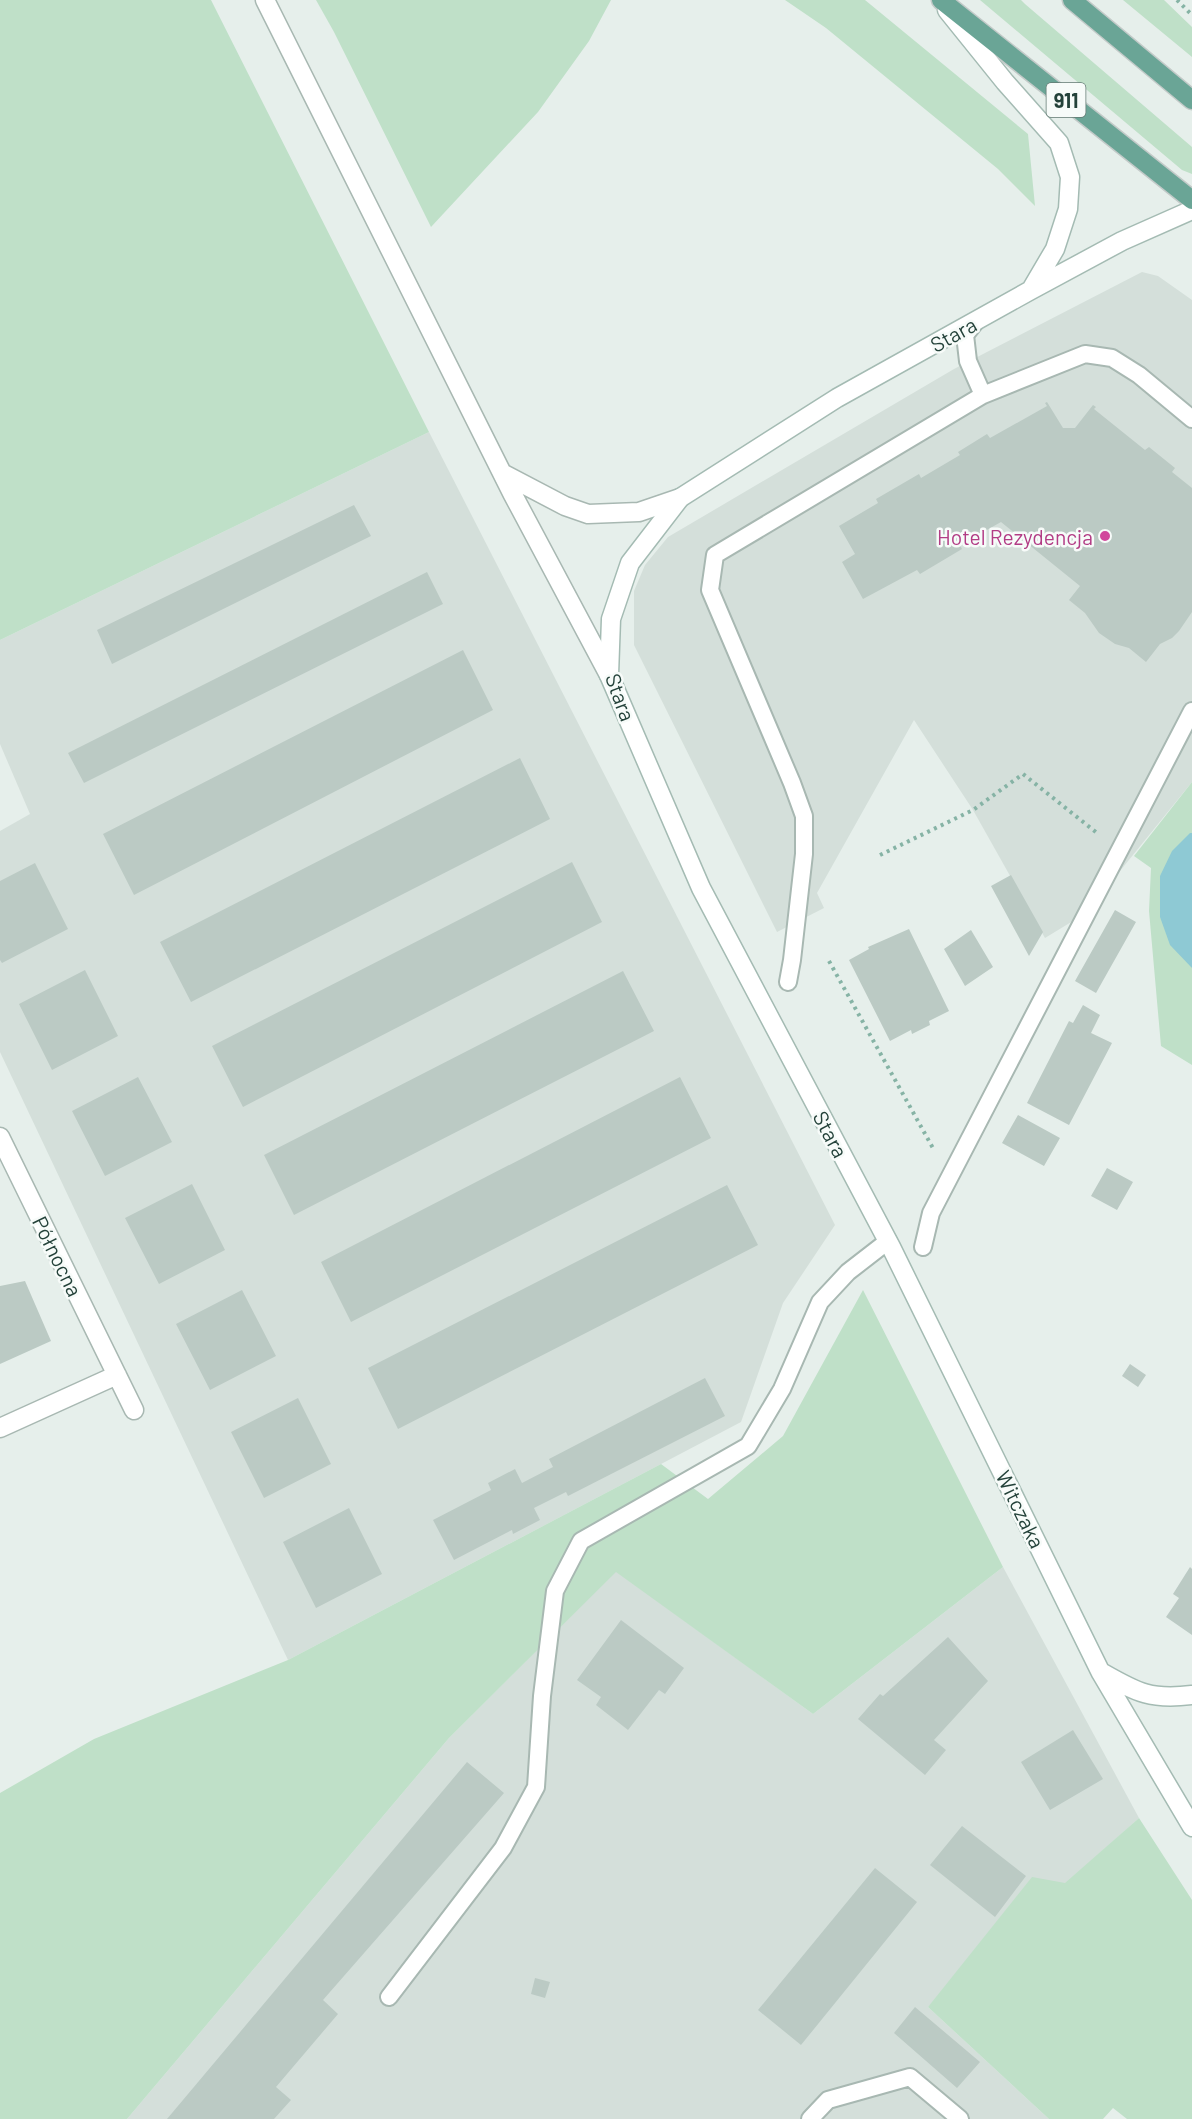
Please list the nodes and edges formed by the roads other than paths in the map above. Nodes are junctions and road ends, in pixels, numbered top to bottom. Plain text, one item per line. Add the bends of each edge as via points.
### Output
1 (265, 0) edge
2 (940, 0) edge
3 (1072, 0) edge
4 (1192, 100) edge
5 (1192, 200) edge
6 (1192, 210) edge
7 (1031, 290) junction
8 (976, 321) junction
9 (983, 395) junction
10 (1192, 419) edge
11 (502, 473) junction
12 (680, 498) junction
13 (609, 675) junction
14 (1192, 711) edge
15 (788, 982) dead end
16 (0, 1137) edge
17 (888, 1241) junction
18 (924, 1246) dead end
19 (898, 1261) joint
20 (117, 1375) junction
21 (134, 1410) dead end
22 (0, 1428) edge
23 (1101, 1672) junction
24 (1192, 1695) edge
25 (1192, 1827) edge
26 (389, 1997) dead end
27 (810, 2119) edge
28 (960, 2119) edge

1 - 11 street
2 - 5 main road, 911
2 - 7 street via 1059,143 1070,177 1068,209 1055,249
3 - 4 main road
6 - 7 street, Stara via 1122,241
7 - 8 street, Stara
8 - 9 lane via 965,335 968,361
8 - 12 street, Stara via 837,398
9 - 10 lane via 1084,354 1112,358
9 - 15 lane via 715,555 710,591 804,816 804,854
11 - 12 street via 588,514 639,512
11 - 13 street
12 - 13 street, Stara via 630,563 611,619
13 - 17 street, Stara via 701,888
14 - 18 lane via 949,1177 931,1213
16 - 20 street, Północna
17 - 19 street, Stara
17 - 26 lane via 848,1272 820,1302 782,1389 748,1446 581,1541 555,1591 536,1787 503,1848
19 - 23 street, Witczaka
20 - 21 street, Północna
20 - 22 street
23 - 24 street via 1139,1693 1166,1698
23 - 25 street, Witczaka
27 - 28 lane via 828,2100 910,2077

